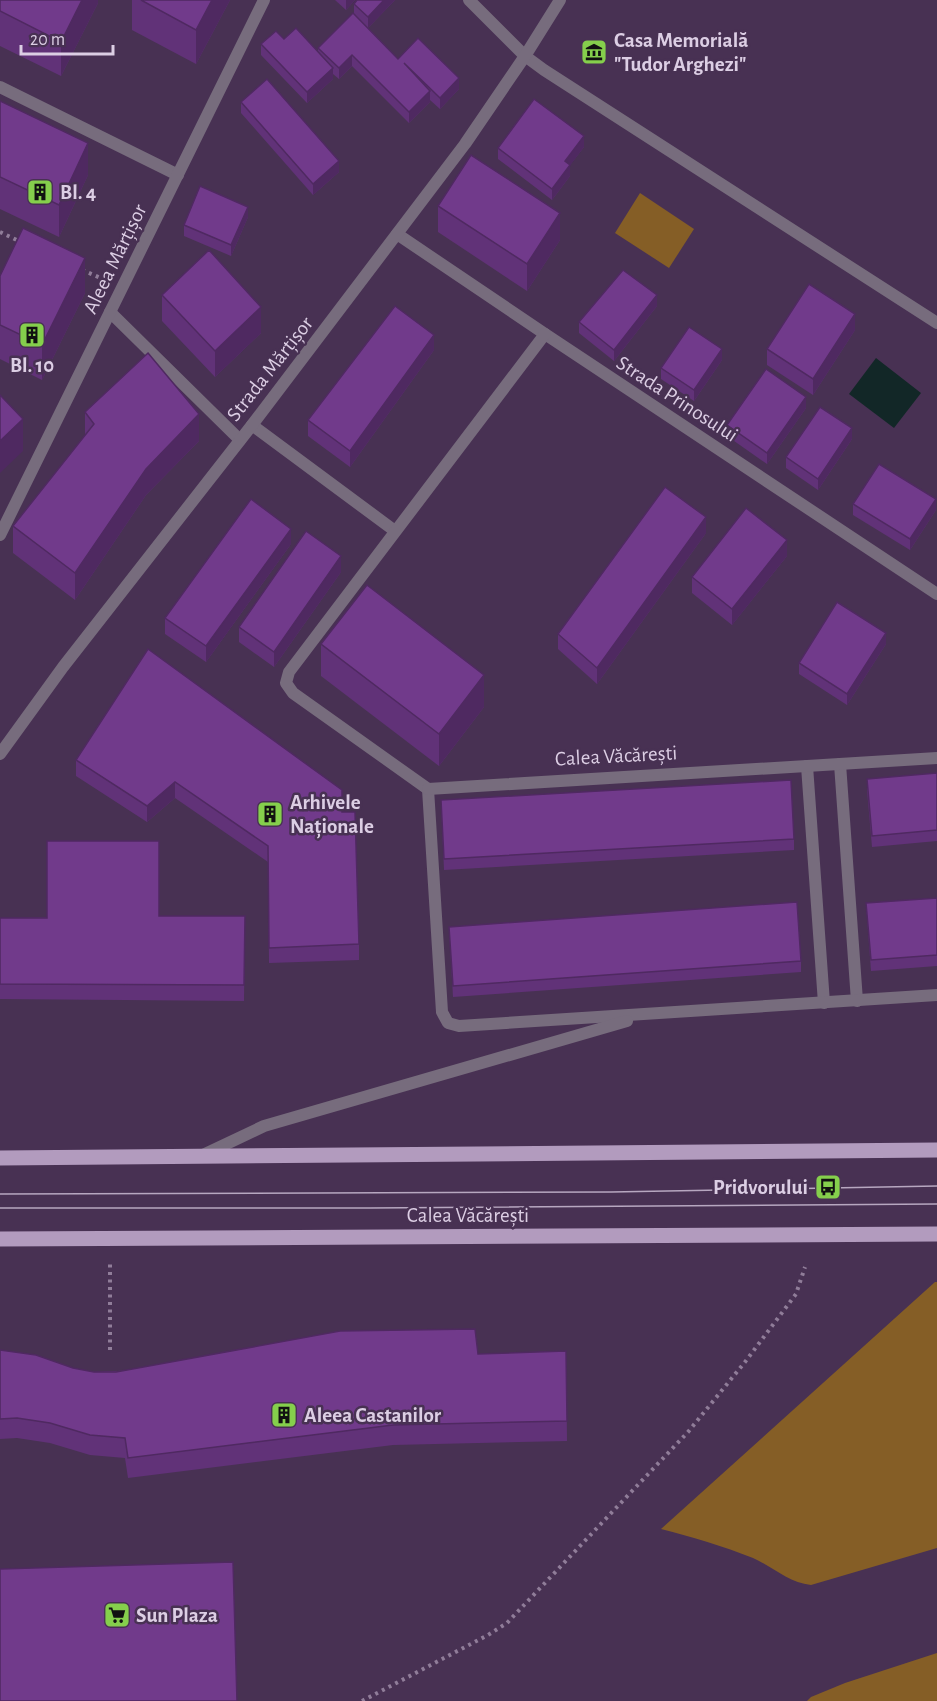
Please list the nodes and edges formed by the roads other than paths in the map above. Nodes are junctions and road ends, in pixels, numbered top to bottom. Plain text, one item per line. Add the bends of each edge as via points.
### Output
1 (264, 0) edge
2 (469, 0) edge
3 (560, 0) edge
4 (525, 56) junction
5 (0, 87) edge
6 (178, 175) junction
7 (397, 234) junction
8 (110, 312) junction
9 (937, 323) edge
10 (545, 334) junction
11 (252, 425) junction
12 (240, 440) junction
13 (395, 531) junction
14 (0, 535) edge
15 (937, 594) edge
16 (0, 754) edge
17 (937, 758) edge
18 (840, 764) junction
19 (807, 766) junction
20 (428, 789) junction
21 (937, 996) edge
22 (857, 1001) junction
23 (824, 1003) junction
24 (651, 1014) junction
25 (937, 1150) edge
26 (202, 1156) junction
27 (0, 1158) edge
28 (937, 1234) edge
29 (0, 1239) edge

1 - 6 street, Aleea Mărțișor
2 - 4 street
3 - 4 street, Strada Mărțișor
4 - 7 street, Strada Mărțișor
4 - 9 street
5 - 6 street
6 - 8 street, Aleea Mărțișor
7 - 10 street, Strada Prinosului
7 - 11 street, Strada Mărțișor
8 - 12 street
8 - 14 street, Aleea Mărțișor
10 - 13 street
10 - 15 street, Strada Prinosului
11 - 12 street, Strada Mărțișor
11 - 13 street
12 - 16 street, Strada Mărțișor
13 - 20 street via 289,672 286,683 293,693
17 - 18 street, Calea Văcărești
18 - 19 street, Calea Văcărești
18 - 22 street
19 - 20 street, Calea Văcărești
19 - 23 street
20 - 24 street via 442,1012 448,1023 459,1026
21 - 22 street
22 - 23 street
23 - 24 street
24 - 26 street via 264,1126
25 - 26 main road
26 - 27 main road
28 - 29 main road, Calea Văcărești

